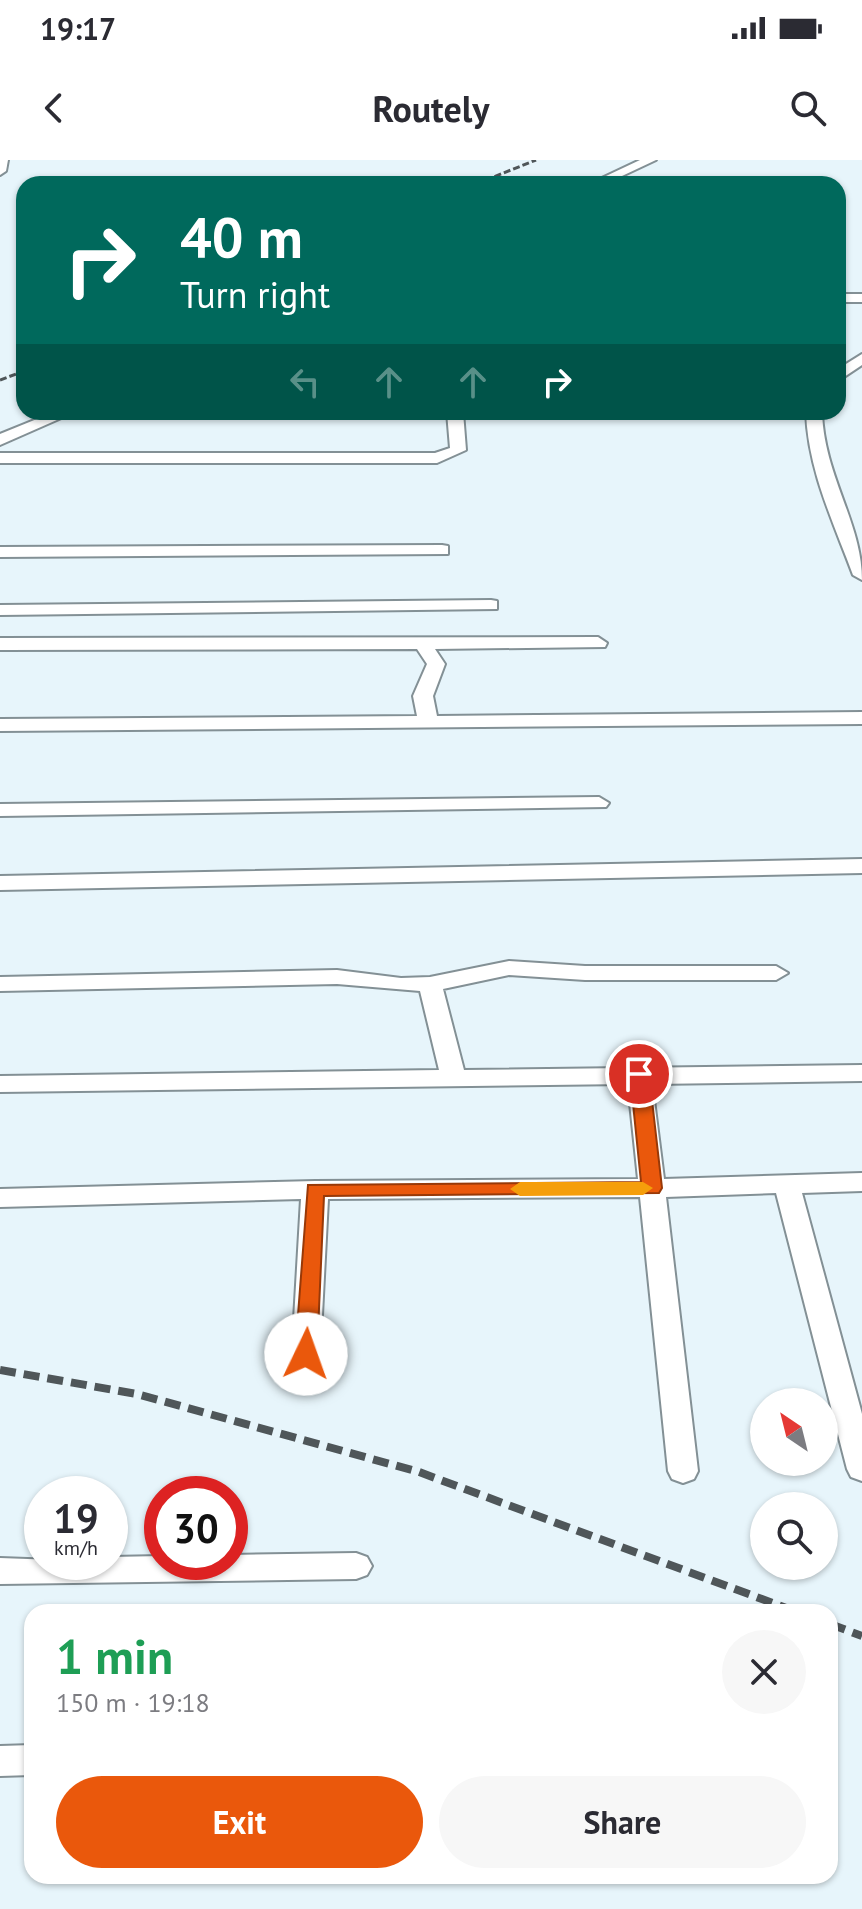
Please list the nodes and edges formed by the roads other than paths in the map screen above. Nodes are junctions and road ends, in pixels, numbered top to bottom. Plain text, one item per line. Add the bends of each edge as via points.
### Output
1 (2, 160) edge
2 (650, 160) edge
3 (0, 171) edge
4 (613, 176) edge
5 (48, 420) edge
6 (456, 420) edge
7 (815, 420) edge
8 (0, 440) edge
9 (0, 458) edge
10 (442, 550) dead end
11 (0, 552) edge
12 (862, 575) edge
13 (491, 605) dead end
14 (0, 610) edge
15 (422, 643) junction
16 (598, 643) dead end
17 (0, 644) edge
18 (862, 718) edge
19 (428, 722) junction
20 (0, 725) edge
21 (599, 803) dead end
22 (0, 810) edge
23 (862, 866) edge
24 (0, 883) edge
25 (776, 973) dead end
26 (0, 984) edge
27 (430, 984) junction
28 (862, 1073) edge
29 (639, 1074) junction
30 (453, 1077) junction
31 (0, 1084) edge
32 (862, 1182) edge
33 (787, 1185) junction
34 (652, 1188) junction
35 (315, 1190) junction
36 (0, 1198) edge
37 (306, 1354) dead end
38 (862, 1469) edge
39 (683, 1471) dead end
40 (356, 1566) dead end
41 (0, 1571) edge
42 (24, 1760) edge
43 (0, 1761) edge

1 - 3 street
2 - 4 street
5 - 8 street
6 - 9 street via 458,450 437,458
7 - 12 street via 825,478
10 - 11 street
13 - 14 street
15 - 16 street
15 - 17 street
15 - 19 street via 436,664 423,696
18 - 19 street
19 - 20 street
21 - 22 street
23 - 24 street
25 - 27 street via 509,968
26 - 27 street via 337,977
27 - 30 street
28 - 29 street
29 - 30 street
29 - 34 street
30 - 31 street
32 - 33 street
33 - 34 street
33 - 38 street
34 - 35 street
34 - 39 street
35 - 36 street
35 - 37 street
40 - 41 street
42 - 43 street

